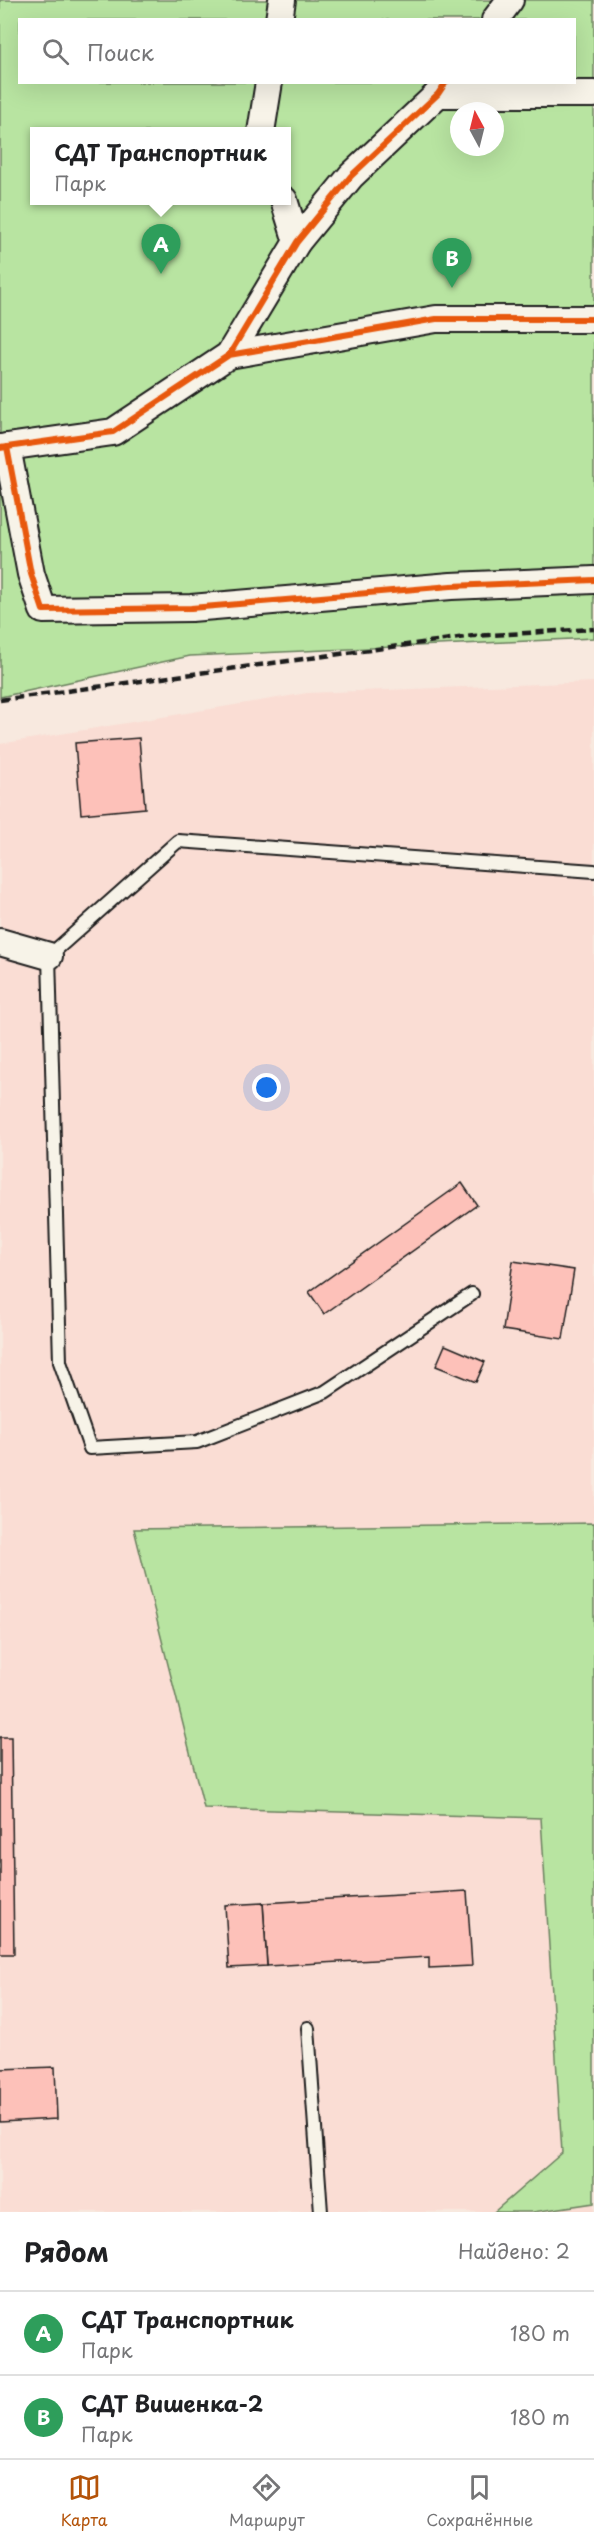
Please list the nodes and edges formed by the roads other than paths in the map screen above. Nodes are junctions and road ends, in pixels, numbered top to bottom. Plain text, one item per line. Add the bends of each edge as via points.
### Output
1 (282, 0) edge
2 (510, 0) edge
3 (279, 18) edge
4 (496, 18) edge
5 (269, 84) edge
6 (442, 88) edge
7 (594, 94) edge
8 (262, 127) edge
9 (285, 205) edge
10 (297, 242) junction
11 (594, 319) edge
12 (230, 355) junction
13 (4, 447) edge
14 (594, 580) edge
15 (594, 871) edge
16 (0, 942) edge
17 (49, 956) junction
18 (472, 1294) dead end
19 (308, 2028) dead end
20 (321, 2212) edge

1 - 3 street
2 - 4 street
5 - 8 street
6 - 7 street
6 - 10 street via 351,176
9 - 10 street
10 - 12 street
11 - 12 street via 436,319
12 - 13 street via 112,432
13 - 14 street via 31,574 43,610 191,608 451,586
15 - 17 lane via 178,841
16 - 17 street
17 - 18 lane via 60,1362 90,1448 197,1442 325,1392
19 - 20 lane

